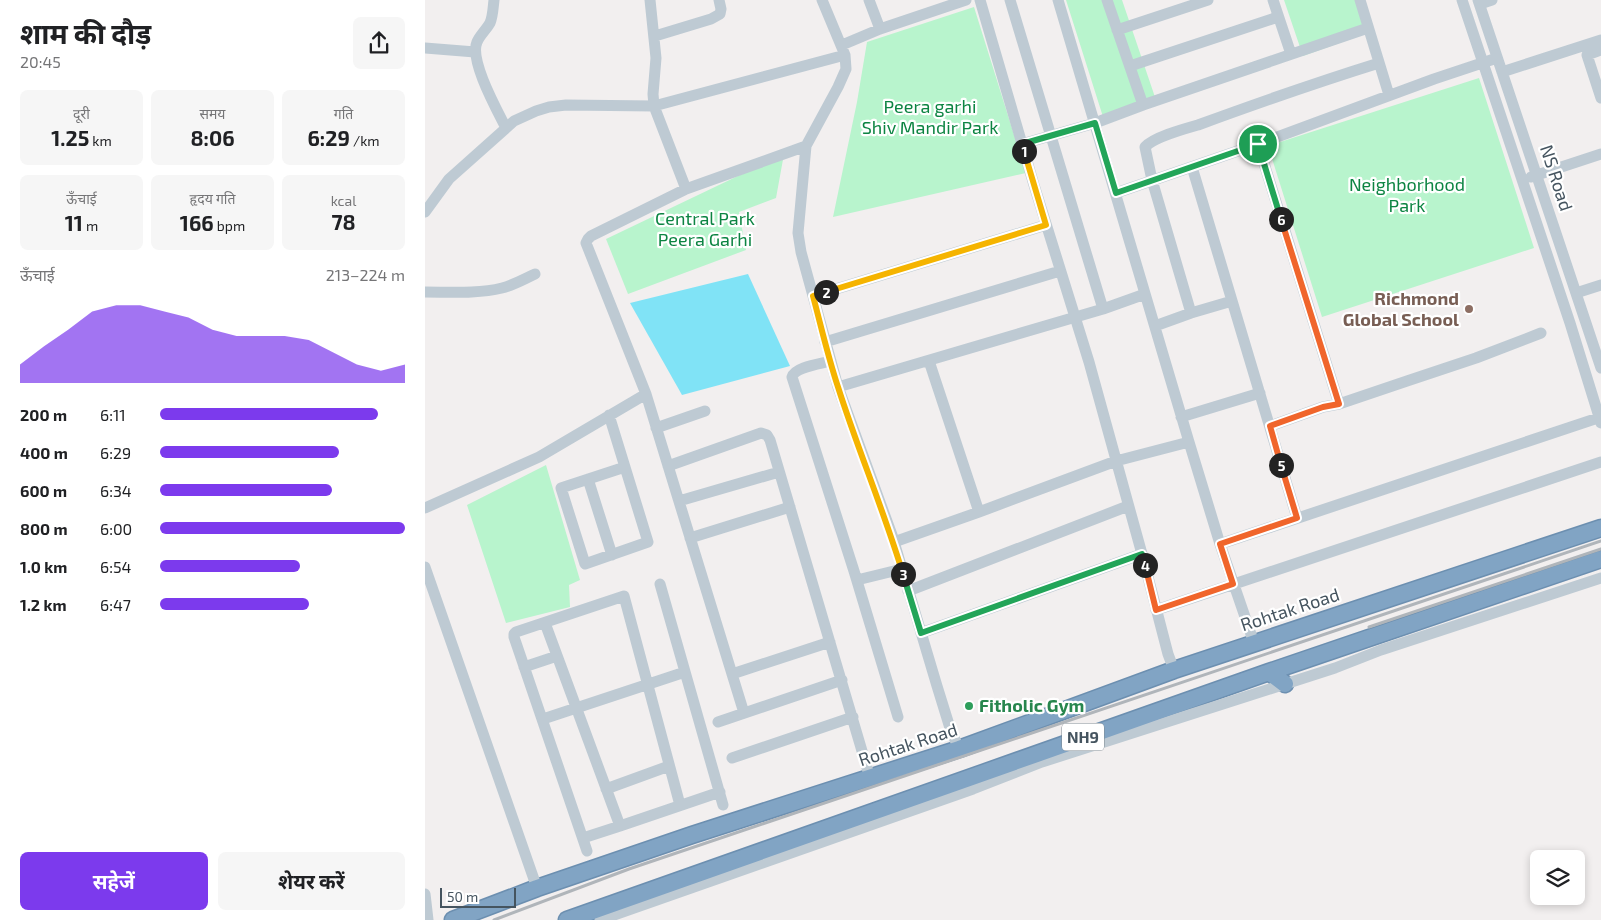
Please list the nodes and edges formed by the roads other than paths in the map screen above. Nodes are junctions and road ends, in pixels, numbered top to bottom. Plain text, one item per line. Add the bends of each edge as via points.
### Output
1 (494, 0) edge
2 (650, 0) edge
3 (719, 0) edge
4 (822, 0) edge
5 (869, 0) edge
6 (966, 0) edge
7 (980, 0) edge
8 (1010, 0) edge
9 (1058, 0) edge
10 (1107, 0) edge
11 (1208, 0) edge
12 (1273, 0) edge
13 (1359, 0) edge
14 (1462, 0) edge
15 (1492, 0) edge
16 (1479, 2) edge
17 (1278, 17) junction
18 (1368, 28) junction
19 (880, 29) junction
20 (1117, 30) junction
21 (655, 36) junction
22 (1601, 40) edge
23 (425, 48) edge
24 (843, 50) junction
25 (1601, 50) edge
26 (475, 52) junction
27 (1291, 54) junction
28 (1497, 58) junction
29 (1482, 62) junction
30 (1379, 63) junction
31 (1130, 66) junction
32 (1502, 72) junction
33 (1389, 95) junction
34 (1601, 98) edge
35 (1143, 105) junction
36 (654, 106) junction
37 (1095, 123) junction
38 (507, 128) junction
39 (1051, 136) junction
40 (1022, 144) junction
41 (1258, 144) junction
42 (807, 146) junction
43 (1601, 154) edge
44 (1192, 167) junction
45 (1537, 176) junction
46 (1152, 180) junction
47 (1522, 180) junction
48 (686, 189) junction
49 (1116, 193) junction
50 (425, 212) edge
51 (1046, 225) junction
52 (1060, 271) junction
53 (535, 274) dead end
54 (1601, 285) edge
55 (425, 292) edge
56 (1576, 293) junction
57 (1145, 294) junction
58 (813, 296) junction
59 (1232, 301) junction
60 (1103, 309) junction
61 (1191, 313) junction
62 (1075, 318) junction
63 (1585, 318) junction
64 (1570, 323) junction
65 (1155, 326) junction
66 (1541, 333) dead end
67 (825, 342) junction
68 (831, 361) junction
69 (929, 361) junction
70 (1601, 368) edge
71 (838, 388) junction
72 (1259, 393) junction
73 (646, 394) junction
74 (1339, 404) junction
75 (705, 411) dead end
76 (609, 414) junction
77 (1181, 417) junction
78 (1600, 419) edge
79 (1270, 426) junction
80 (656, 428) junction
81 (1189, 442) junction
82 (1116, 461) junction
83 (1601, 462) edge
84 (668, 466) junction
85 (625, 467) junction
86 (779, 472) junction
87 (588, 479) junction
88 (679, 501) junction
89 (1128, 506) junction
90 (790, 507) junction
91 (425, 508) edge
92 (979, 512) junction
93 (1297, 518) junction
94 (1601, 528) edge
95 (690, 538) junction
96 (894, 542) junction
97 (1220, 544) junction
98 (1142, 554) junction
99 (612, 555) junction
100 (1601, 558) edge
101 (425, 567) edge
102 (902, 569) junction
103 (1601, 578) edge
104 (857, 580) junction
105 (660, 584) dead end
106 (1233, 584) junction
107 (909, 591) junction
108 (1156, 610) junction
109 (545, 623) junction
110 (921, 633) junction
111 (830, 642) junction
112 (1254, 643) junction
113 (557, 656) junction
114 (524, 666) junction
115 (1174, 670) junction
116 (685, 672) junction
117 (1269, 672) junction
118 (732, 674) junction
119 (842, 680) junction
120 (648, 684) junction
121 (1285, 684) junction
122 (577, 708) junction
123 (744, 713) junction
124 (853, 717) junction
125 (898, 717) dead end
126 (543, 719) junction
127 (718, 722) dead end
128 (959, 749) junction
129 (732, 758) dead end
130 (669, 766) junction
131 (870, 778) junction
132 (607, 789) junction
133 (720, 792) junction
134 (680, 805) junction
135 (723, 805) dead end
136 (620, 826) junction
137 (583, 838) junction
138 (587, 851) dead end
139 (537, 888) junction
140 (425, 894) edge
141 (428, 920) edge
142 (453, 920) edge
143 (567, 920) edge
144 (600, 920) edge

1 - 26 street via 490,23 477,42
2 - 21 street
3 - 21 street via 720,14
4 - 24 street
5 - 19 street
6 - 19 street
7 - 40 street
8 - 39 street
9 - 37 street
10 - 20 street
11 - 20 street
12 - 17 street
13 - 18 street
14 - 29 street
15 - 16 street
16 - 28 street, NS Road
17 - 27 street
17 - 31 street
18 - 27 street
18 - 30 street
19 - 24 street
20 - 31 street
21 - 36 street
22 - 32 street
23 - 26 street
24 - 36 street
24 - 42 street via 846,69
25 - 34 street via 1587,55
26 - 38 street via 489,95
27 - 35 street
28 - 29 street
28 - 32 street, NS Road
29 - 33 street
29 - 47 street
30 - 33 street
30 - 46 street via 1148,143 1145,147
31 - 35 street
32 - 45 street, NS Road
33 - 41 street
35 - 37 street
36 - 38 street via 549,107 525,115
36 - 48 street
37 - 39 street
37 - 49 street
38 - 50 street via 449,179
39 - 40 street
39 - 60 street
40 - 51 street
41 - 44 street
41 - 74 street
42 - 48 street
42 - 58 street via 798,234
43 - 45 street
44 - 46 street
44 - 59 street
45 - 47 street
45 - 56 street, NS Road
46 - 49 street
46 - 61 street
47 - 64 street
48 - 73 street via 591,236 586,243
49 - 57 street
51 - 52 street
51 - 58 street
52 - 62 street
52 - 67 street
53 - 55 street via 493,290
54 - 56 street
56 - 63 street, NS Road
57 - 60 street
57 - 65 street
58 - 67 street
59 - 61 street
59 - 72 street
60 - 62 street
61 - 65 street
62 - 69 street
62 - 82 street
63 - 64 street
63 - 70 street, NS Road
64 - 78 street
65 - 77 street
66 - 74 street
67 - 68 street
68 - 71 street
68 - 104 street via 797,370 791,377
69 - 71 street
69 - 92 street
71 - 96 street
72 - 77 street
72 - 79 street
73 - 76 street
73 - 80 street
74 - 79 street
75 - 80 street
76 - 85 street
76 - 91 street via 539,457
77 - 81 street
78 - 93 street
79 - 93 street
80 - 84 street
81 - 82 street
81 - 97 street
82 - 89 street
82 - 92 street
83 - 106 street
84 - 86 street via 761,433 770,440
84 - 88 street
85 - 87 street
85 - 99 street via 648,542
86 - 88 street
86 - 90 street
87 - 99 street
87 - 99 street via 561,488 585,564
88 - 95 street
89 - 98 street
89 - 107 street
90 - 95 street
90 - 111 street
92 - 96 street
93 - 97 street
94 - 112 highway, Rohtak Road / NH9
95 - 118 street
96 - 102 street
97 - 106 street
98 - 108 street
98 - 110 street
100 - 117 highway, NH9
101 - 139 street
102 - 104 street
102 - 107 street
103 - 121 street
104 - 125 street
105 - 116 street
106 - 108 street
106 - 112 street
107 - 110 street
108 - 115 street
109 - 113 street
109 - 114 street via 514,634
109 - 120 street via 625,596
110 - 128 street
111 - 118 street
111 - 119 street
112 - 115 highway, Rohtak Road / NH9
113 - 114 street
113 - 122 street
114 - 126 street
115 - 128 highway, Rohtak Road / NH9
116 - 120 street
116 - 133 street
117 - 121 highway
117 - 143 highway, NH9
118 - 123 street
119 - 123 street
119 - 124 street
120 - 122 street
120 - 130 street
121 - 144 street via 1043,762
122 - 126 street
122 - 132 street
123 - 127 street
124 - 129 street
124 - 131 street
126 - 137 street
128 - 131 highway, Rohtak Road / NH9
130 - 132 street
130 - 134 street
131 - 139 highway, Rohtak Road / NH9
132 - 136 street
133 - 134 street
133 - 135 street
134 - 136 street
136 - 137 street
137 - 138 street
139 - 142 highway, Rohtak Road / NH9
140 - 141 street

